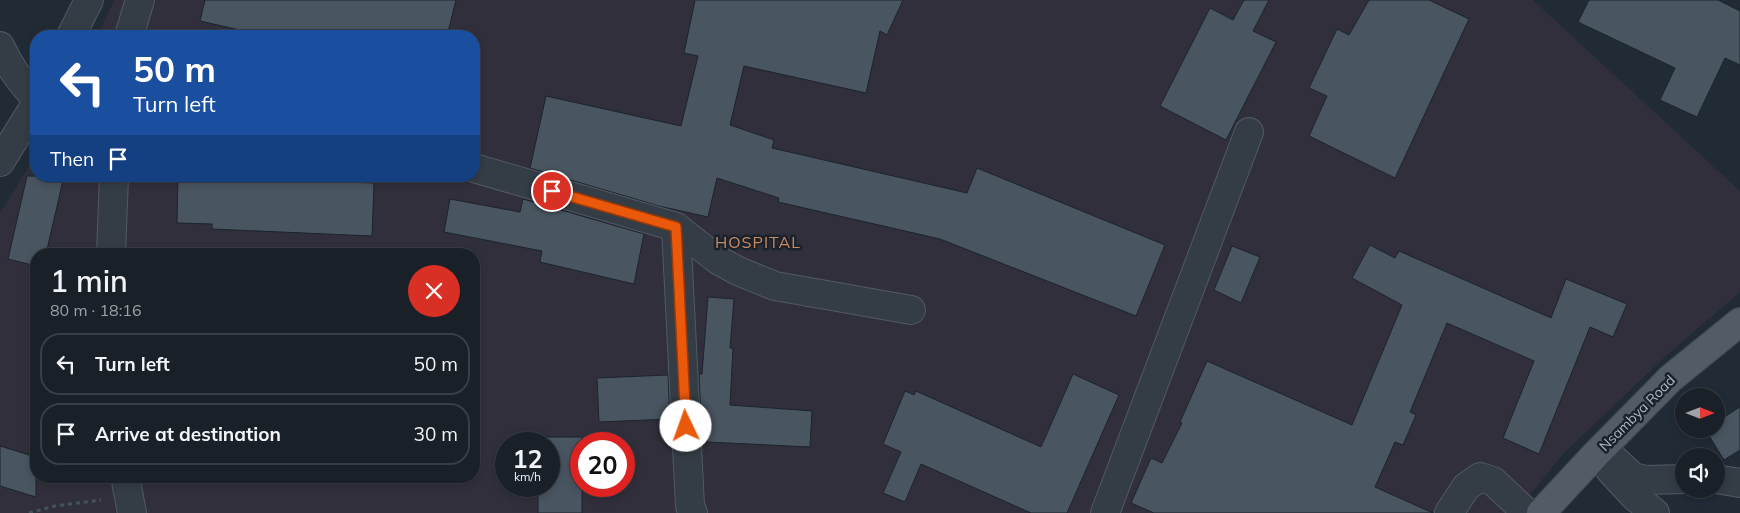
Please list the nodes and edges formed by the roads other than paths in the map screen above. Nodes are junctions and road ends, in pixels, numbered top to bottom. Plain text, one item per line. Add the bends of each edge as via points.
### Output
1 (89, 0) edge
2 (140, 0) edge
3 (74, 30) edge
4 (131, 30) edge
5 (0, 46) edge
6 (30, 91) edge
7 (30, 114) edge
8 (1249, 132) dead end
9 (0, 162) edge
10 (480, 170) edge
11 (114, 182) edge
12 (676, 227) junction
13 (111, 248) edge
14 (911, 310) dead end
15 (1740, 322) edge
16 (1598, 451) junction
17 (1675, 479) edge
18 (1725, 480) edge
19 (1740, 483) edge
20 (693, 513) edge
21 (1105, 513) edge
22 (1449, 513) edge
23 (1527, 513) edge
24 (1541, 513) edge
25 (1655, 513) edge

1 - 3 street
2 - 4 street
5 - 6 street via 6,60
7 - 9 street
8 - 21 street
10 - 12 street
11 - 13 street
12 - 14 street via 718,260 775,286
12 - 20 street via 690,506
15 - 16 main road, Nsambya Road via 1671,378
16 - 17 street via 1633,477
16 - 24 main road, Nsambya Road
16 - 25 street via 1634,496
18 - 19 street
22 - 23 street via 1466,487 1480,477 1492,481

